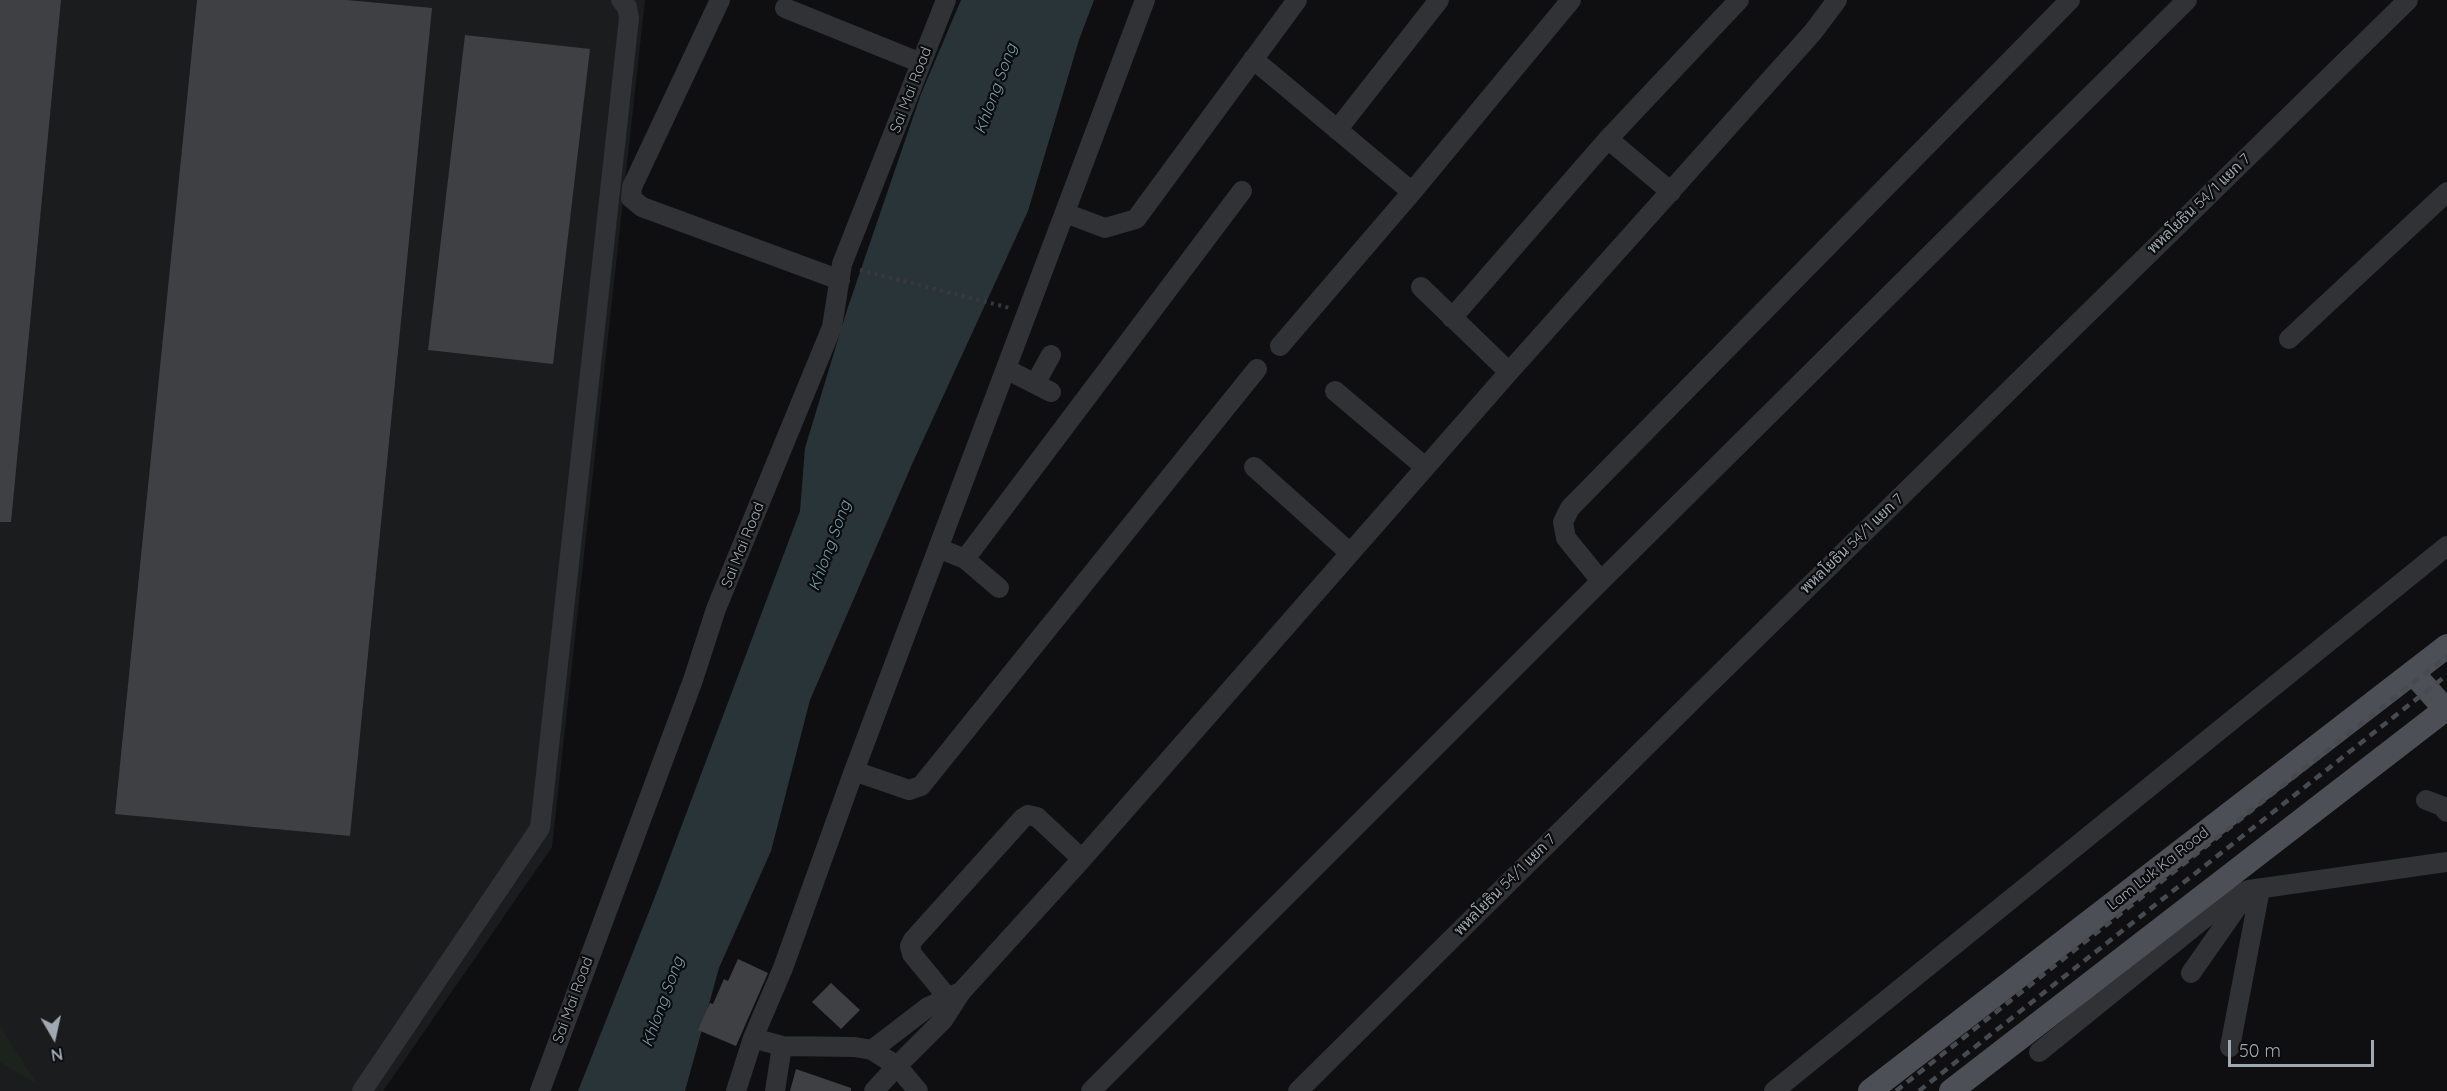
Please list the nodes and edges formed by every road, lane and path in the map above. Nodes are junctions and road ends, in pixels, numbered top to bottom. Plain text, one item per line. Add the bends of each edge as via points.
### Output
1 (621, 0) edge
2 (720, 0) edge
3 (946, 0) edge
4 (1145, 0) edge
5 (1297, 0) edge
6 (1438, 0) edge
7 (1570, 0) edge
8 (1739, 0) edge
9 (1837, 0) edge
10 (2070, 0) edge
11 (2187, 0) edge
12 (2408, 0) edge
13 (785, 8) dead end
14 (1253, 58) junction
15 (921, 63) junction
16 (1337, 130) junction
17 (1608, 139) junction
18 (1242, 191) dead end
19 (1412, 192) junction
20 (1671, 192) junction
21 (2447, 192) edge
22 (1065, 213) junction
23 (848, 274) junction
24 (1421, 287) dead end
25 (1008, 308) dead end
26 (1452, 318) junction
27 (2289, 339) dead end
28 (1280, 346) dead end
29 (1051, 355) dead end
30 (1006, 369) junction
31 (1257, 369) dead end
32 (1509, 372) junction
33 (1335, 391) dead end
34 (1254, 466) dead end
35 (1425, 467) junction
36 (2447, 546) edge
37 (938, 548) junction
38 (1350, 553) junction
39 (965, 559) junction
40 (1601, 581) junction
41 (999, 588) dead end
42 (2447, 646) edge
43 (2413, 673) junction
44 (2446, 708) edge
45 (854, 771) junction
46 (2426, 800) dead end
47 (2447, 812) edge
48 (1082, 859) junction
49 (2447, 862) edge
50 (2255, 889) junction
51 (2191, 973) dead end
52 (954, 998) junction
53 (753, 1038) junction
54 (782, 1046) junction
55 (2230, 1047) dead end
56 (872, 1050) junction
57 (2039, 1052) dead end
58 (897, 1065) junction
59 (362, 1091) edge
60 (540, 1091) edge
61 (736, 1091) edge
62 (775, 1091) edge
63 (874, 1091) edge
64 (918, 1091) edge
65 (1092, 1091) edge
66 (1298, 1091) edge
67 (1774, 1091) edge
68 (1870, 1091) edge
69 (1951, 1091) edge

1 - 59 street via 627,7 628,18 540,828
2 - 23 street via 632,188 631,198 642,207
3 - 15 street, Sai Mai Road
4 - 22 street
5 - 14 street
6 - 16 street
7 - 19 street
8 - 17 street
9 - 20 street
10 - 40 street via 1570,508 1563,522 1566,538
11 - 40 street
12 - 66 street, พหลโยธิน 54/1 แยก 7
13 - 15 street
14 - 16 street
14 - 22 street via 1136,219 1105,228
15 - 23 street, Sai Mai Road via 842,264
16 - 19 street
17 - 20 street
17 - 26 street
18 - 39 street
19 - 28 street
20 - 32 street
21 - 27 street
22 - 30 street
23 - 25 path
23 - 60 street, Sai Mai Road via 832,327 716,609
24 - 26 street
26 - 32 street
29 - 30 street via 1043,388
30 - 37 street
31 - 45 street via 921,786 909,790
32 - 35 street
33 - 35 street
34 - 38 street
35 - 38 street
36 - 67 street
37 - 39 street
37 - 45 street
38 - 48 street
39 - 41 street
40 - 65 street
42 - 43 main road, Lam Luk Ka Road
43 - 44 main road
43 - 68 main road, Lam Luk Ka Road
44 - 69 main road
45 - 53 street via 783,968
46 - 47 street
48 - 52 street
48 - 52 street via 1037,817 1023,818 912,939 912,954
49 - 50 street
50 - 51 street
50 - 55 street
50 - 57 street via 2225,899
52 - 56 street via 928,1006
52 - 58 street via 944,1020
53 - 54 street
53 - 61 street
54 - 56 street
54 - 62 street
56 - 58 street
58 - 63 street
58 - 64 street

